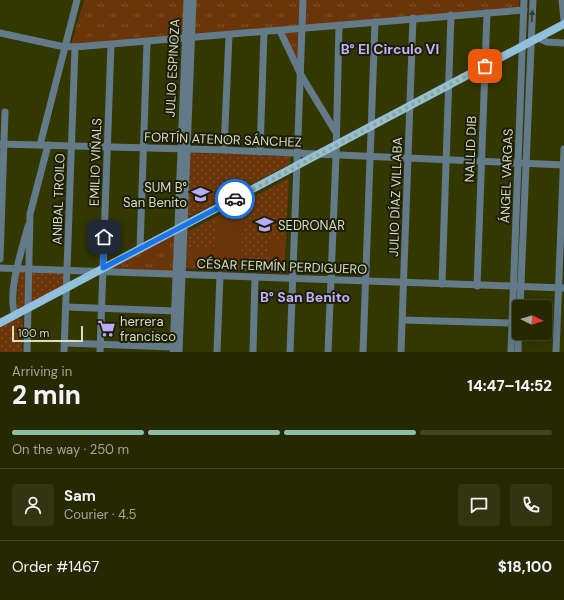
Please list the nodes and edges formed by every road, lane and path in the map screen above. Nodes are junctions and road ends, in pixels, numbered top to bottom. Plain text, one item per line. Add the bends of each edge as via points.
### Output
1 (77, 0) edge
2 (187, 0) edge
3 (193, 0) edge
4 (303, 0) edge
5 (524, 0) edge
6 (533, 0) edge
7 (562, 0) edge
8 (524, 10) junction
9 (487, 13) junction
10 (451, 16) junction
11 (413, 18) junction
12 (564, 20) edge
13 (374, 22) junction
14 (564, 24) edge
15 (339, 25) junction
16 (302, 28) junction
17 (280, 31) junction
18 (264, 32) junction
19 (0, 33) edge
20 (229, 35) junction
21 (538, 38) junction
22 (188, 39) junction
23 (147, 42) junction
24 (564, 43) edge
25 (527, 44) junction
26 (111, 45) junction
27 (65, 47) junction
28 (75, 47) junction
29 (485, 66) junction
30 (301, 75) junction
31 (449, 85) junction
32 (410, 106) junction
33 (5, 112) dead end
34 (372, 126) junction
35 (335, 131) junction
36 (2, 144) edge
37 (44, 145) junction
38 (336, 145) junction
39 (72, 146) junction
40 (107, 147) junction
41 (143, 148) junction
42 (564, 148) edge
43 (183, 149) junction
44 (224, 150) junction
45 (260, 152) junction
46 (297, 153) junction
47 (318, 155) junction
48 (336, 156) junction
49 (370, 157) junction
50 (408, 158) junction
51 (446, 159) junction
52 (482, 160) junction
53 (522, 163) junction
54 (564, 165) edge
55 (296, 167) junction
56 (30, 214) junction
57 (181, 227) junction
58 (140, 249) junction
59 (0, 259) edge
60 (0, 268) edge
61 (18, 268) junction
62 (29, 268) junction
63 (67, 270) junction
64 (101, 270) junction
65 (179, 274) junction
66 (220, 275) junction
67 (255, 277) junction
68 (293, 278) junction
69 (331, 280) junction
70 (366, 281) junction
71 (404, 283) junction
72 (442, 284) junction
73 (477, 286) junction
74 (517, 287) junction
75 (67, 288) junction
76 (562, 288) edge
77 (517, 300) edge
78 (519, 300) edge
79 (66, 307) junction
80 (28, 308) junction
81 (101, 309) junction
82 (175, 311) junction
83 (15, 315) junction
84 (403, 320) junction
85 (0, 323) edge
86 (512, 323) edge
87 (561, 325) edge
88 (514, 340) edge
89 (517, 340) edge
90 (65, 343) junction
91 (100, 348) edge
92 (175, 350) edge
93 (27, 352) edge
94 (64, 352) edge
95 (217, 352) edge
96 (252, 352) edge
97 (290, 352) edge
98 (328, 352) edge
99 (364, 352) edge
100 (401, 352) edge
101 (512, 352) edge
102 (518, 352) edge
103 (556, 352) edge

1 - 27 street
2 - 22 street, JULIO ESPINOZA
3 - 22 street, JULIO ESPINOZA
4 - 16 street
5 - 8 street, ÁNGEL VARGAS
25 -> 6 street, ÁNGEL VARGAS
7 - 12 street
8 - 9 street
8 - 25 street, ÁNGEL VARGAS
9 - 10 street
9 - 29 street, NALLID DIB
10 - 11 street
10 - 31 street
11 - 13 street
11 - 32 street, JULIO DÍAZ VILLABA
13 - 15 street
13 - 34 street
14 - 21 main road
15 - 16 street
15 - 35 street
16 - 17 street
16 - 30 street
17 - 18 street
17 - 30 street
18 - 20 street
18 - 45 street
19 - 27 street
20 - 22 street
20 - 44 street
21 - 24 street via 547,42
21 - 25 main road
22 - 23 street
22 - 43 street, JULIO ESPINOZA
23 - 26 street
23 - 41 street
25 - 29 main road
25 - 53 street, ÁNGEL VARGAS
26 - 28 street
26 - 40 street, EMILIO VIÑALS
27 - 28 street
27 - 37 street
28 - 39 street, ANIBAL TROILO
29 - 31 main road
29 - 52 street, NALLID DIB
30 - 35 street
30 - 46 street
31 - 32 main road
31 - 51 street
32 - 34 main road
32 - 50 street, JULIO DÍAZ VILLABA
33 - 36 street
34 - 38 main road
34 - 49 street
35 - 38 street
36 - 37 street, FORTÍN ATENOR SÁNCHEZ
36 - 59 street
37 - 39 street, FORTÍN ATENOR SÁNCHEZ
37 - 56 street
38 - 47 main road
38 - 48 street
39 - 40 street, FORTÍN ATENOR SÁNCHEZ
39 - 63 street, ANIBAL TROILO
40 - 41 street, FORTÍN ATENOR SÁNCHEZ
40 - 64 street, EMILIO VIÑALS
41 - 43 street, FORTÍN ATENOR SÁNCHEZ
41 - 58 street
42 - 54 street
43 - 44 street, FORTÍN ATENOR SÁNCHEZ
43 - 57 street, JULIO ESPINOZA
44 - 45 street, FORTÍN ATENOR SÁNCHEZ
45 - 46 street, FORTÍN ATENOR SÁNCHEZ
46 - 47 street, FORTÍN ATENOR SÁNCHEZ
46 - 55 street
47 - 48 street, FORTÍN ATENOR SÁNCHEZ
47 - 55 main road
48 - 49 street, FORTÍN ATENOR SÁNCHEZ
48 - 69 street
49 - 50 street, FORTÍN ATENOR SÁNCHEZ
49 - 70 street
50 - 51 street, FORTÍN ATENOR SÁNCHEZ
50 - 71 street, JULIO DÍAZ VILLABA
51 - 52 street, FORTÍN ATENOR SÁNCHEZ
51 - 72 street
52 - 53 street, FORTÍN ATENOR SÁNCHEZ
52 - 73 street, NALLID DIB
53 - 54 street, FORTÍN ATENOR SÁNCHEZ
53 - 74 street, ÁNGEL VARGAS
54 - 76 street
55 - 57 main road
55 - 68 street
56 - 61 street
56 - 62 street
57 - 58 main road
57 - 65 street, JULIO ESPINOZA
58 - 64 main road
60 - 61 street, CÉSAR FERMÍN PERDIGUERO
61 - 62 street, CÉSAR FERMÍN PERDIGUERO
61 - 83 street via 13,299
62 - 63 street, CÉSAR FERMÍN PERDIGUERO
62 - 80 street
63 - 64 street, CÉSAR FERMÍN PERDIGUERO
63 - 75 street, ANIBAL TROILO
64 - 65 street, CÉSAR FERMÍN PERDIGUERO
64 - 75 main road
64 - 81 street, EMILIO VIÑALS
65 - 66 street, CÉSAR FERMÍN PERDIGUERO
65 - 82 street, JULIO ESPINOZA
65 - 92 street, JULIO ESPINOZA
66 - 67 street, CÉSAR FERMÍN PERDIGUERO
66 - 95 street
67 - 68 street, CÉSAR FERMÍN PERDIGUERO
67 - 96 street
68 - 69 street, CÉSAR FERMÍN PERDIGUERO
68 - 97 street
69 - 70 street, CÉSAR FERMÍN PERDIGUERO
69 - 98 street
70 - 71 street, CÉSAR FERMÍN PERDIGUERO
70 - 99 street
71 - 72 street, CÉSAR FERMÍN PERDIGUERO
71 - 84 street, JULIO DÍAZ VILLABA
72 - 73 street, CÉSAR FERMÍN PERDIGUERO
73 - 74 street, CÉSAR FERMÍN PERDIGUERO
74 - 76 street, CÉSAR FERMÍN PERDIGUERO
74 - 77 street, ÁNGEL VARGAS
74 - 78 street, ÁNGEL VARGAS
75 - 79 street, ANIBAL TROILO
75 - 80 main road
76 - 87 street
79 - 81 street
79 - 90 street, ANIBAL TROILO
80 - 83 main road
80 - 93 street
81 - 82 street
81 - 91 street, EMILIO VIÑALS
82 - 92 street, JULIO ESPINOZA
83 - 85 main road
84 - 86 street
84 - 100 street, JULIO DÍAZ VILLABA
87 - 103 street
88 - 101 street, ÁNGEL VARGAS
89 - 102 street, ÁNGEL VARGAS
90 - 91 street
90 - 94 street, ANIBAL TROILO
91 - 92 street

